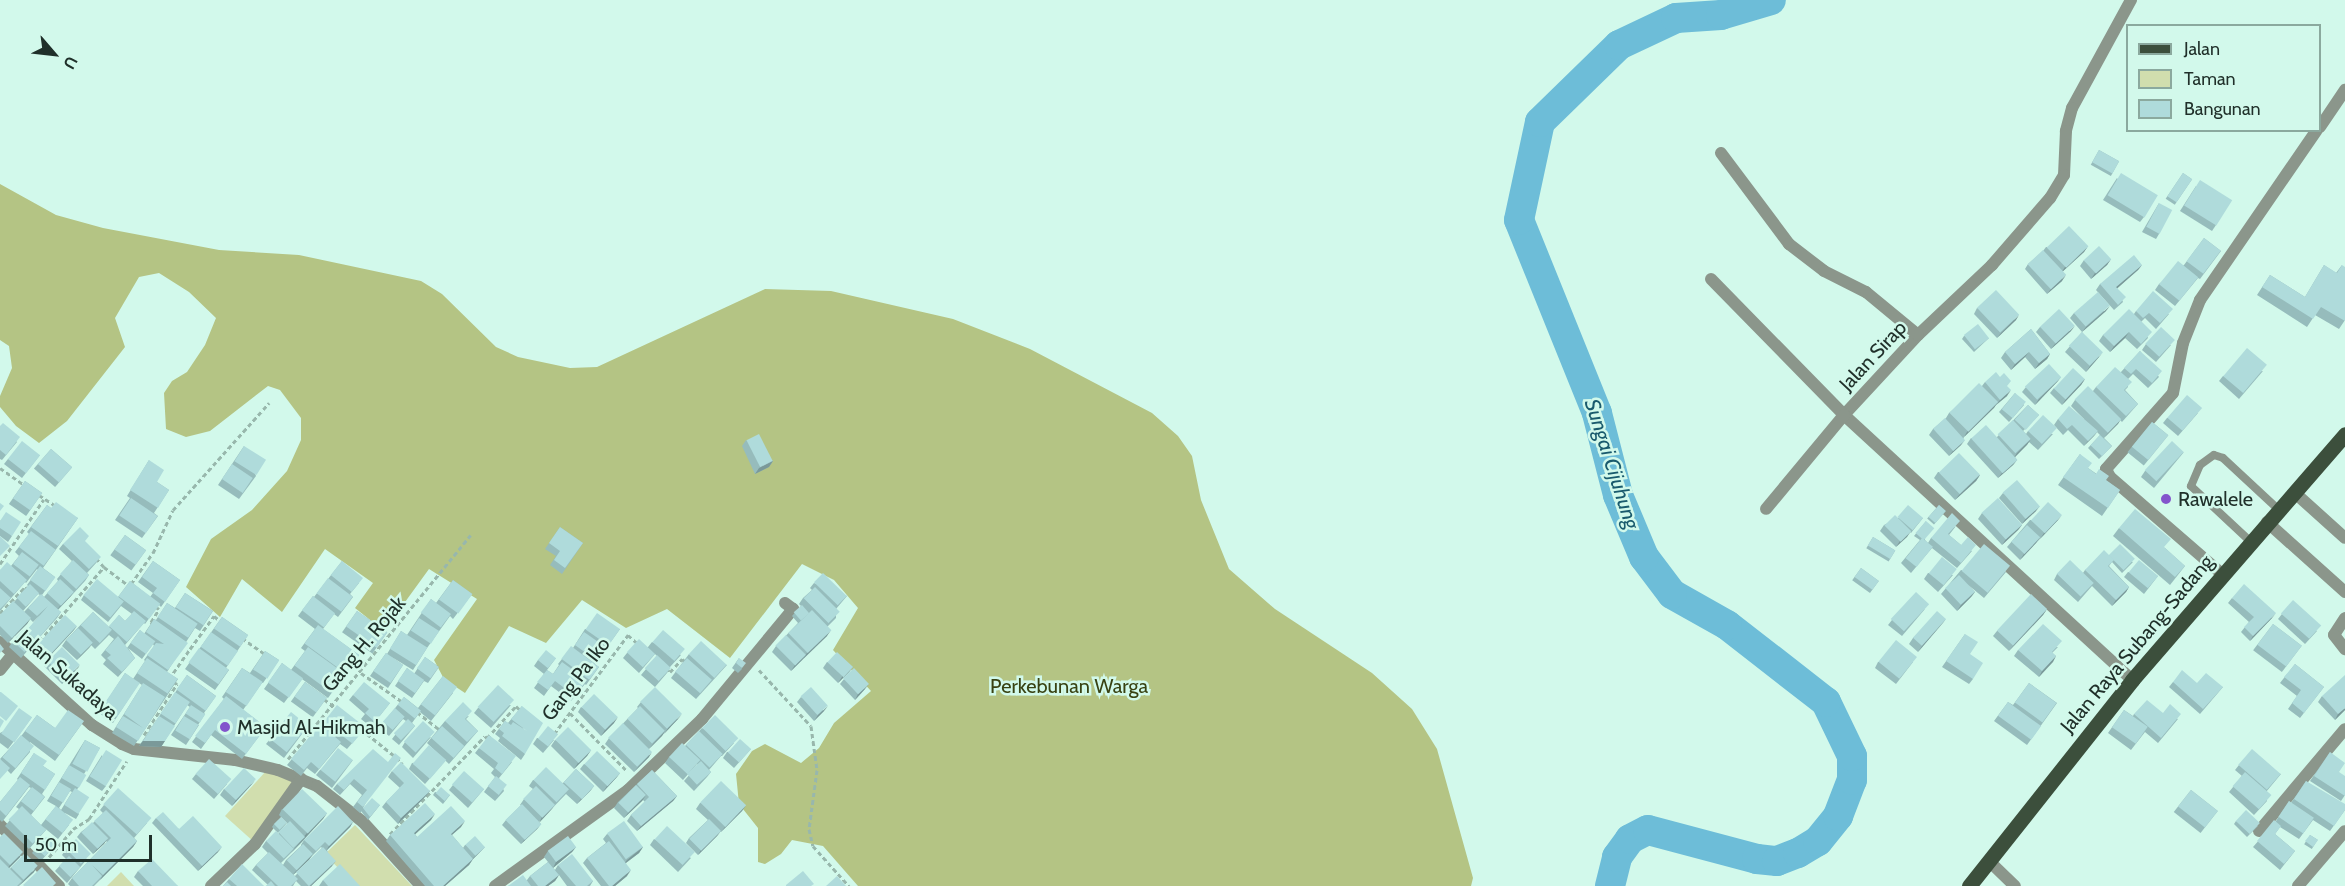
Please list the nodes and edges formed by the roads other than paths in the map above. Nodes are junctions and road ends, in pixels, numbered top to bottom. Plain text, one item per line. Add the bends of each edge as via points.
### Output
1 (2131, 0) edge
2 (2345, 90) edge
3 (2321, 123) edge
4 (2316, 132) edge
5 (1720, 153) dead end
6 (1711, 279) dead end
7 (1918, 335) junction
8 (1844, 415) junction
9 (2345, 434) edge
10 (2295, 493) junction
11 (1766, 509) dead end
12 (2279, 510) junction
13 (2267, 522) junction
14 (2345, 538) edge
15 (2251, 542) junction
16 (2222, 574) junction
17 (2345, 592) edge
18 (785, 603) dead end
19 (2345, 618) edge
20 (0, 642) edge
21 (2345, 649) edge
22 (17, 659) junction
23 (0, 670) edge
24 (2132, 680) junction
25 (2345, 729) edge
26 (301, 779) junction
27 (0, 825) edge
28 (2259, 831) edge
29 (2345, 831) edge
30 (1989, 861) junction
31 (59, 886) edge
32 (212, 886) edge
33 (421, 886) edge
34 (495, 886) edge
35 (1969, 886) edge
36 (2015, 886) edge
37 (2298, 886) edge

1 - 7 street, Jalan Sirap via 2072,108 2066,131 2064,175 2050,198 1992,265
2 - 3 street
4 - 16 street via 2199,300 2183,343 2173,393 2106,469 2109,477
5 - 7 street via 1789,244 1824,271 1866,292
6 - 8 street
7 - 8 street, Jalan Sirap
8 - 11 street
8 - 24 street, Jalan Sirap
9 - 10 main road, Jalan Raya Subang-Sadang
10 - 12 main road, Jalan Raya Subang-Sadang
10 - 14 street
12 - 13 main road, Jalan Raya Subang-Sadang
12 - 15 lane via 2223,458 2214,455 2200,465 2191,486
13 - 15 main road, Jalan Raya Subang-Sadang
13 - 17 street
15 - 16 main road, Jalan Raya Subang-Sadang
16 - 24 main road, Jalan Raya Subang-Sadang
18 - 34 street via 793,609 702,719 585,824 555,841
19 - 21 street via 2334,635
20 - 22 street, Jalan Sukadaya
22 - 23 street
22 - 26 street, Jalan Sukadaya via 92,725 134,749 207,755 278,770
24 - 30 main road, Jalan Raya Subang-Sadang
25 - 28 street
26 - 32 street via 255,844
26 - 33 street, Jalan Sukadaya via 332,795
27 - 31 street
29 - 37 street
30 - 35 main road, Jalan Raya Subang-Sadang
30 - 36 street

